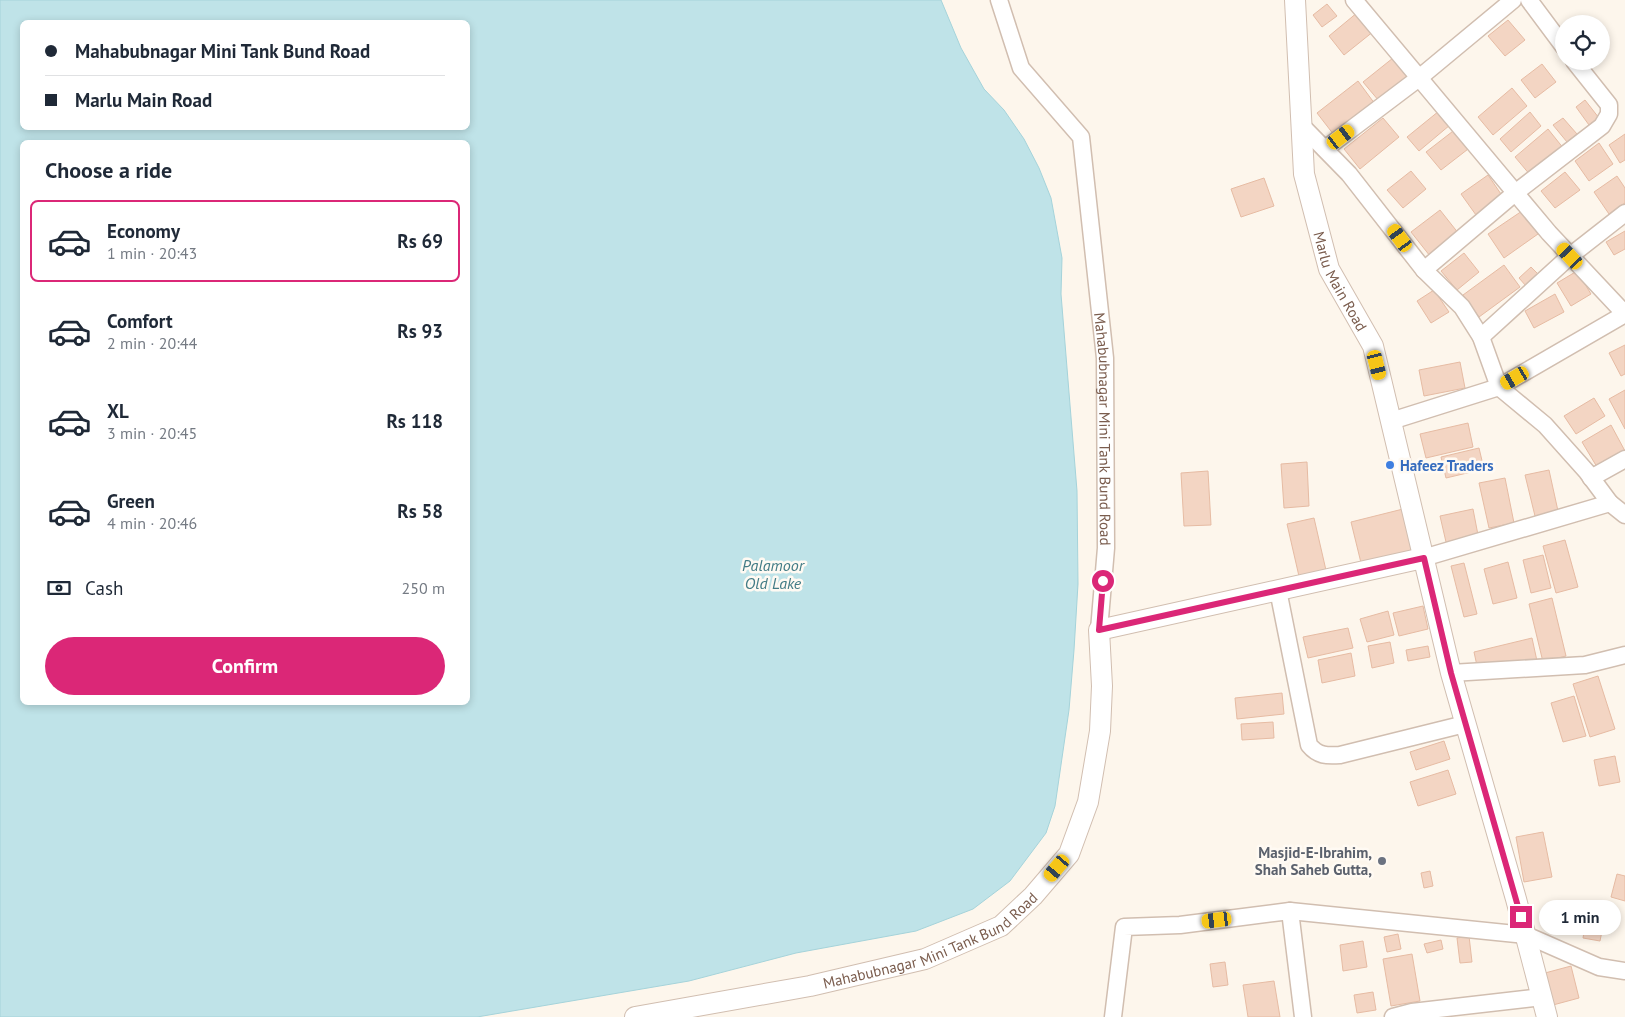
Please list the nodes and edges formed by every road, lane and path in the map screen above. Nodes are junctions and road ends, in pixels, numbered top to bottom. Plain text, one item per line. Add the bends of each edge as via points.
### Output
1 (999, 0) edge
2 (1295, 0) edge
3 (1354, 0) edge
4 (1513, 0) edge
5 (1529, 0) edge
6 (1555, 35) edge
7 (1581, 70) edge
8 (1419, 78) junction
9 (1301, 125) junction
10 (1325, 149) junction
11 (1515, 193) junction
12 (1625, 213) edge
13 (1570, 256) junction
14 (1424, 270) junction
15 (1625, 314) edge
16 (1482, 337) junction
17 (1499, 387) junction
18 (1391, 421) junction
19 (1625, 459) edge
20 (1591, 478) junction
21 (1610, 503) junction
22 (1625, 515) edge
23 (1424, 558) junction
24 (1278, 590) junction
25 (1099, 630) junction
26 (1625, 655) edge
27 (1451, 673) junction
28 (1466, 724) junction
29 (1290, 911) junction
30 (1526, 936) junction
31 (1625, 971) edge
32 (1542, 997) junction
33 (636, 1017) edge
34 (1113, 1017) edge
35 (1303, 1017) edge
36 (1393, 1017) edge
37 (1547, 1017) edge

1 - 25 street, Mahabubnagar Mini Tank Bund Road via 1021,68 1082,137 1105,358 1106,548
2 - 9 street, Marlu Main Road
3 - 8 street
4 - 8 street
5 - 6 street
7 - 11 street via 1609,105 1609,114 1602,126
8 - 10 street
8 - 11 street
9 - 10 street
9 - 18 street, Marlu Main Road via 1304,174 1329,269 1373,346
10 - 14 street via 1376,206
11 - 13 street
11 - 14 street
12 - 13 street
13 - 15 street
13 - 16 street
14 - 16 street via 1462,307
15 - 17 street
16 - 17 street
17 - 18 street
17 - 20 street via 1545,425
18 - 23 street, Marlu Main Road
19 - 20 street
20 - 21 street
21 - 22 street
21 - 23 street
23 - 24 street
23 - 27 street, Marlu Main Road
24 - 25 street
24 - 28 street via 1309,745 1314,752 1340,755
25 - 33 street, Mahabubnagar Mini Tank Bund Road via 1100,731 1088,802 1069,854 1034,896 1001,926 925,959 810,986
26 - 27 street via 1585,665
27 - 28 street, Marlu Main Road
28 - 30 street, Marlu Main Road
29 - 30 street
29 - 34 street via 1180,925 1124,927
29 - 35 street
30 - 31 street via 1599,966
30 - 32 street, Marlu Main Road
32 - 36 street
32 - 37 street, Marlu Main Road

